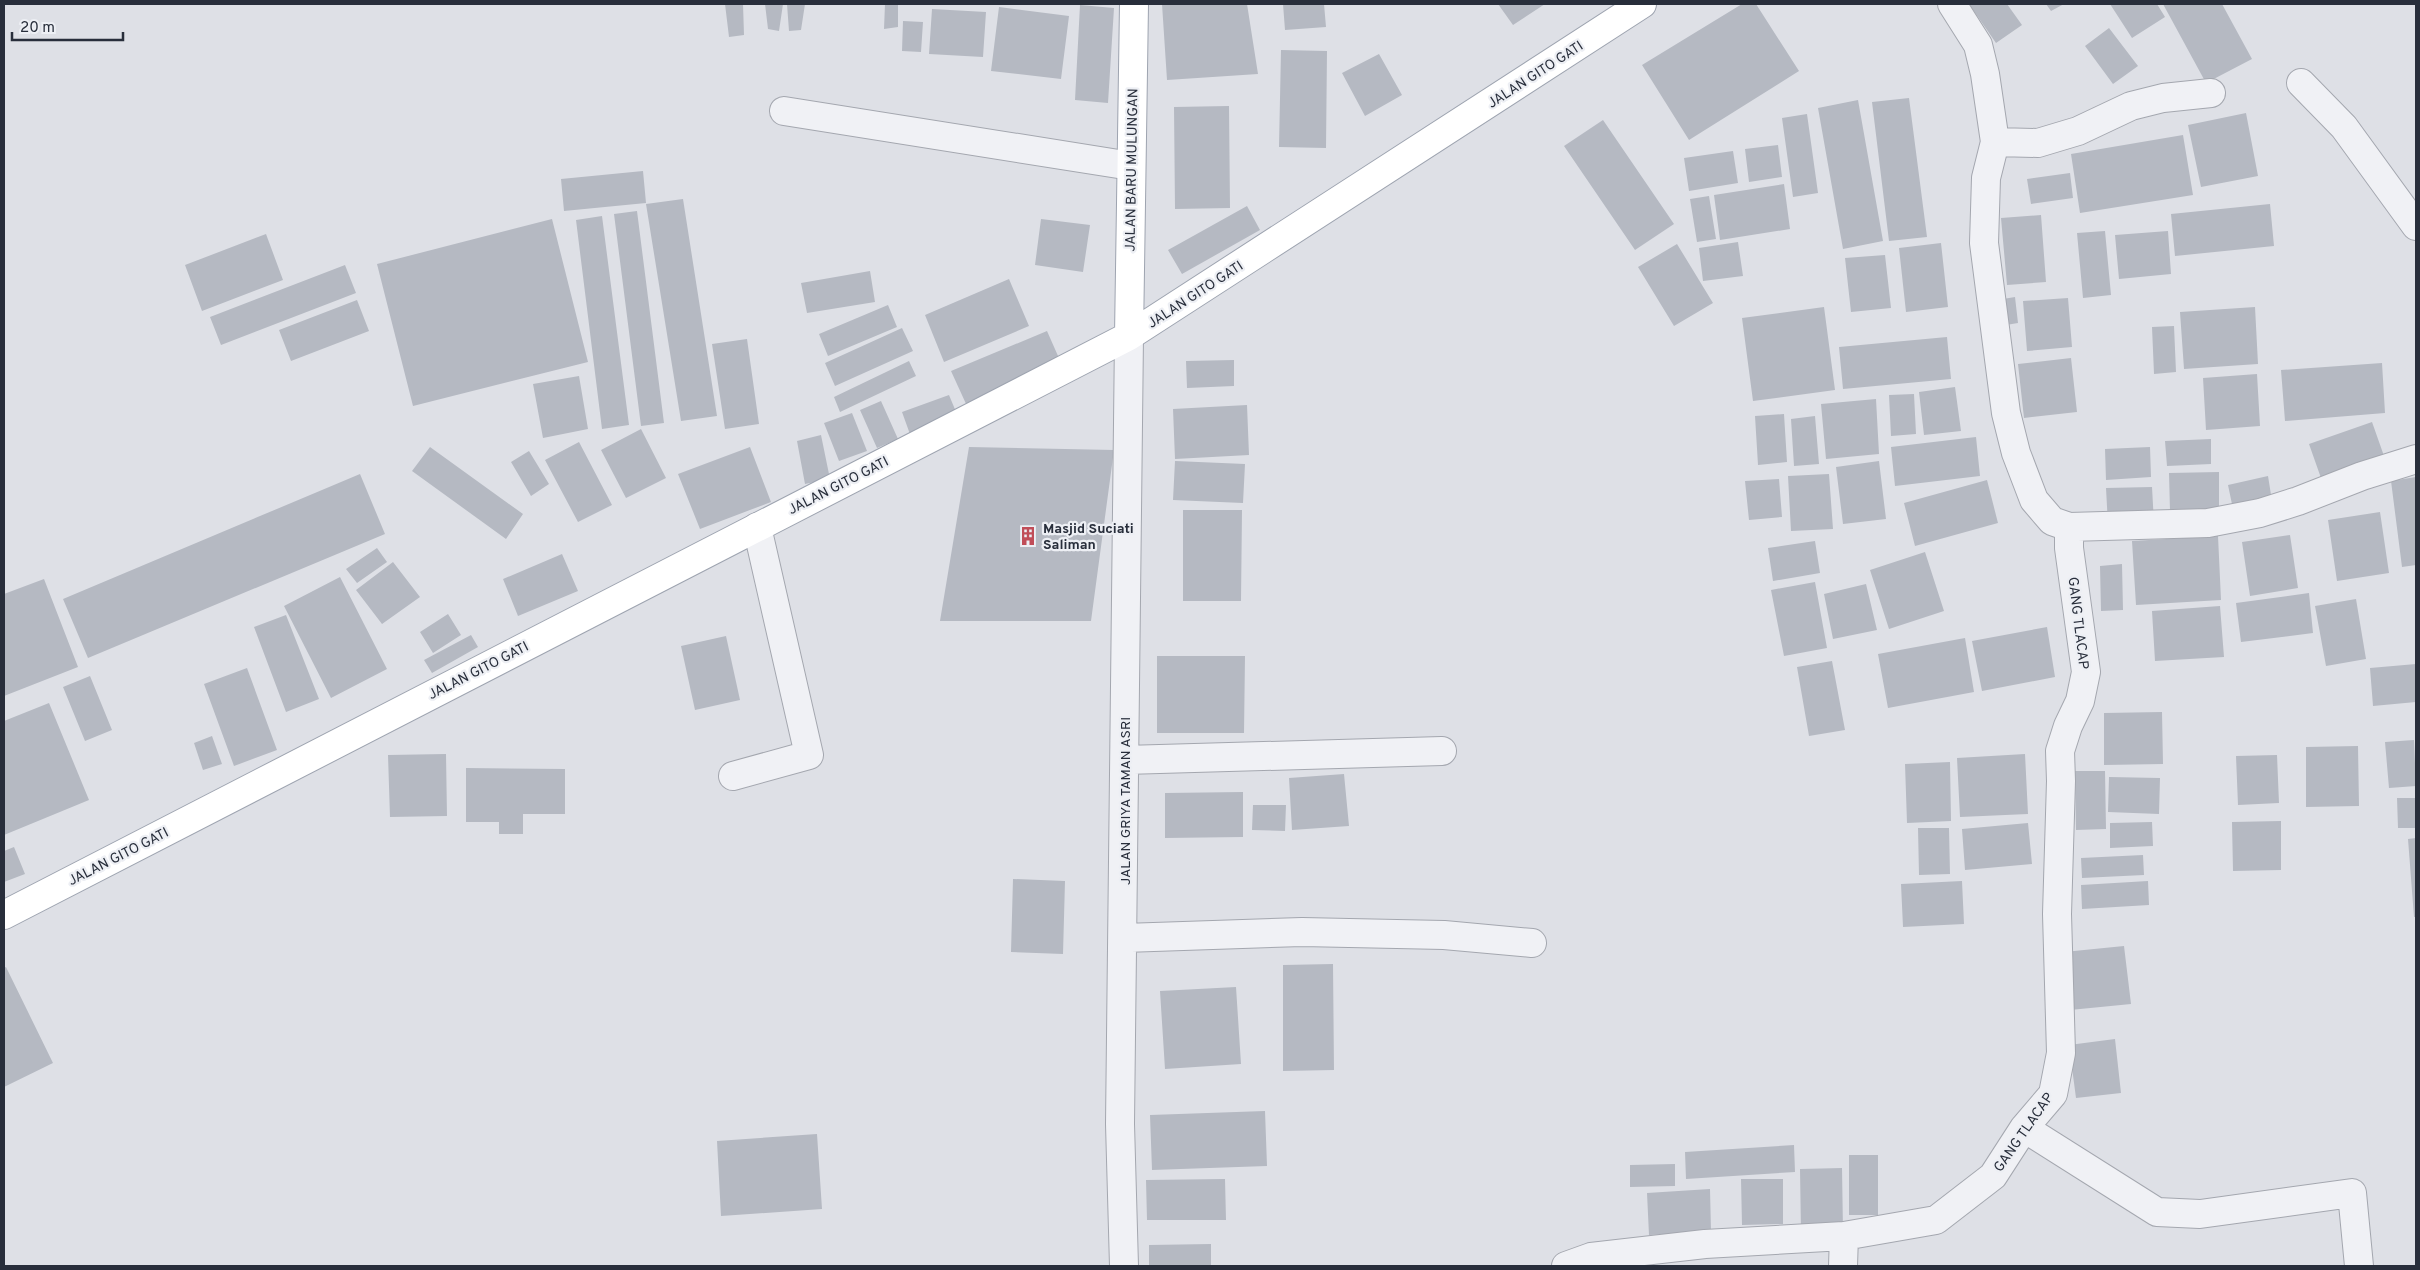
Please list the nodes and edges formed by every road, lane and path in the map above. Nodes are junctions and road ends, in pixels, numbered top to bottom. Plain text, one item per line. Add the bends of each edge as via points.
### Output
1 (1134, 4) edge
2 (1642, 4) edge
3 (1952, 4) edge
4 (2301, 83) dead end
5 (2211, 93) dead end
6 (784, 111) dead end
7 (1995, 142) junction
8 (1131, 166) junction
9 (2416, 226) edge
10 (1128, 336) junction
11 (2416, 459) edge
12 (757, 526) junction
13 (2069, 527) junction
14 (1442, 751) dead end
15 (1125, 760) junction
16 (733, 776) dead end
17 (4, 915) edge
18 (1124, 938) junction
19 (1532, 943) dead end
20 (2024, 1128) junction
21 (1844, 1236) junction
22 (1124, 1266) edge
23 (1566, 1266) edge
24 (1843, 1266) edge
25 (2359, 1266) edge

1 - 8 main road, JALAN BARU MULUNGAN
2 - 10 main road, JALAN GITO GATI
3 - 7 street via 1978,45 1986,74
4 - 9 street via 2344,127
5 - 7 street via 2164,98 2132,106 2078,131 2038,143
6 - 8 street
7 - 13 street via 1986,178 1984,242 2006,413 2016,453 2034,500 2052,521
8 - 10 main road, JALAN BARU MULUNGAN
10 - 12 main road, JALAN GITO GATI
10 - 15 street, JALAN GRIYA TAMAN ASRI
11 - 13 street via 2269,510 2208,523
12 - 16 street via 809,755
12 - 17 main road, JALAN GITO GATI
13 - 20 street, GANG TLACAP via 2086,672 2080,700 2060,751 2057,914 2061,1053 2053,1094
14 - 15 street
15 - 18 street, JALAN GRIYA TAMAN ASRI
18 - 19 street via 1302,932 1444,935
18 - 22 street, JALAN GRIYA TAMAN ASRI via 1120,1124
20 - 21 street, GANG TLACAP via 1993,1176 1936,1220
20 - 25 street via 2157,1212 2200,1214 2352,1193
21 - 23 street, GANG TLACAP via 1705,1244 1591,1257
21 - 24 street

